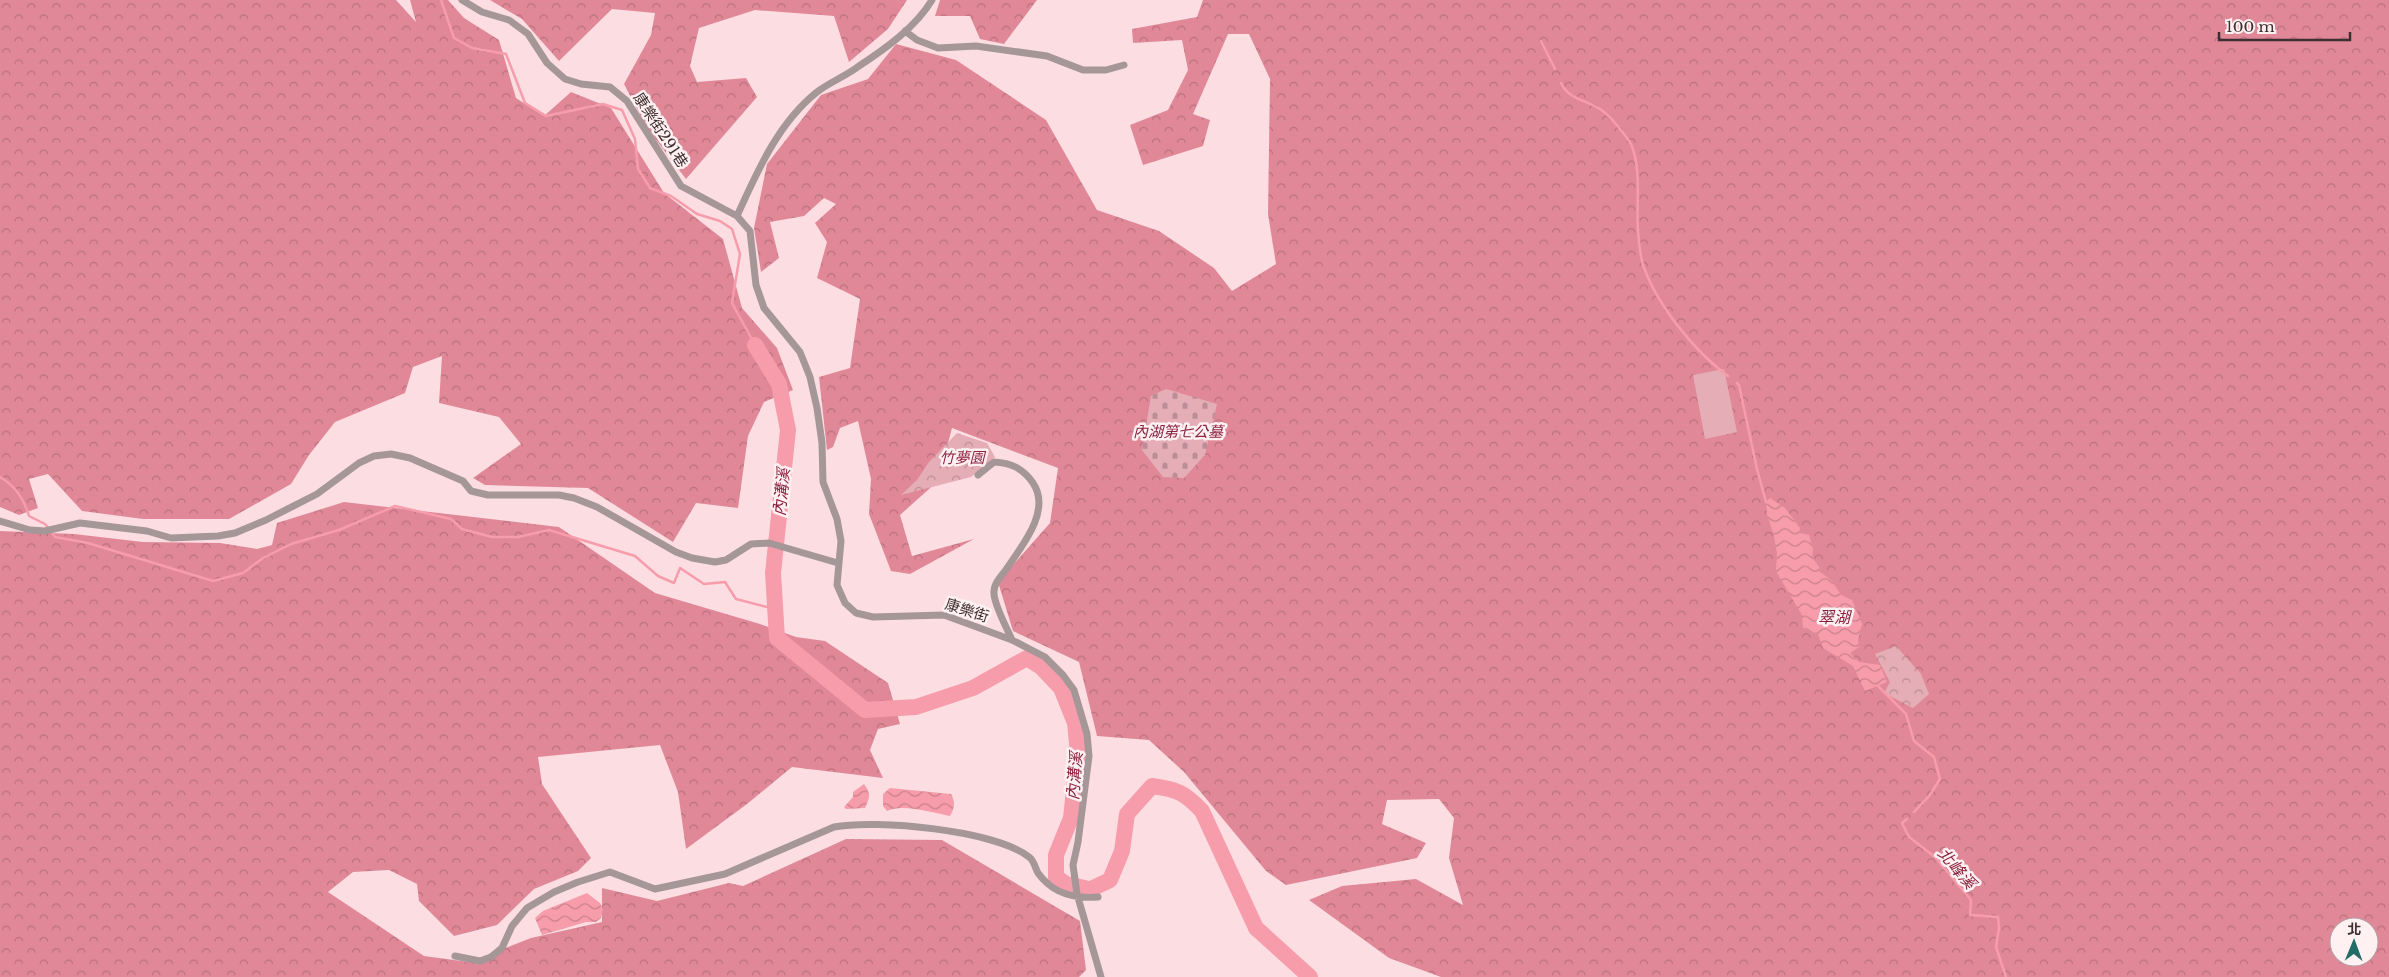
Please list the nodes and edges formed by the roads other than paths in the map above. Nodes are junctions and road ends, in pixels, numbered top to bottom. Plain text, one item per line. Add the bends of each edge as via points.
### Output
1 (462, 0) edge
2 (932, 0) edge
3 (905, 31) junction
4 (1124, 65) dead end
5 (737, 216) junction
6 (817, 408) joint
7 (978, 475) dead end
8 (0, 521) edge
9 (838, 562) junction
10 (1012, 640) junction
11 (1078, 896) junction
12 (1098, 897) dead end
13 (455, 956) dead end
14 (1101, 977) edge

1 - 5 street, 康樂街291巷 via 482,12 509,20 528,34 547,64 566,79 610,87 627,101 681,186
2 - 3 street
3 - 4 street via 917,40 938,48 976,46 1047,56 1083,70 1106,70
3 - 5 street via 859,67 821,89 799,109 762,162
5 - 6 street, 康樂街291巷 via 750,231 756,285 764,308 800,352
6 - 9 street, 康樂街 via 823,482 841,541
7 - 10 street via 994,462 1011,463 1029,477 1038,491 1040,504 1031,529 996,583 994,594
8 - 9 street via 30,530 80,523 147,531 171,538 218,536 266,520 317,494 359,463 374,456 391,454 410,458 463,481 471,491 488,495 574,498 692,558 715,562 726,560 751,544 769,542
9 - 10 street, 康樂街 via 837,585 845,603 856,613 874,617 944,615
10 - 11 street, 康樂街 via 1045,657 1063,675 1074,690 1083,716 1090,756 1073,864
11 - 12 street
11 - 13 street via 1052,889 1030,857 1005,844 956,833 869,823 847,825 834,827 725,874 655,889 610,872 596,876 554,892 527,908 512,926 502,948 491,957 480,961
11 - 14 street

